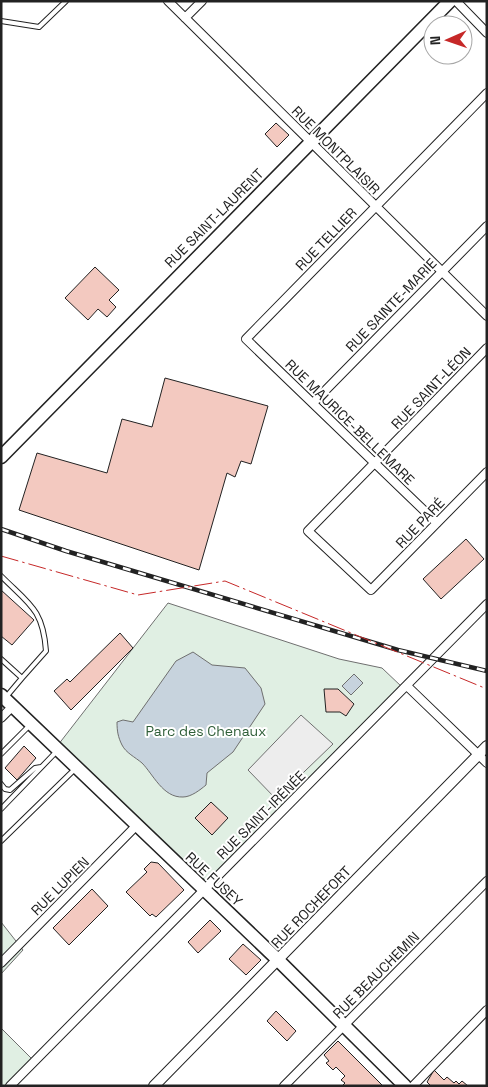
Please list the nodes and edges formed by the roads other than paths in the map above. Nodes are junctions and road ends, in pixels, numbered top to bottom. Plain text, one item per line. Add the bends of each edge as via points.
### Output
1 (66, 1) edge
2 (168, 1) edge
3 (202, 1) edge
4 (450, 1) edge
5 (456, 1) edge
6 (185, 18) junction
7 (1, 21) edge
8 (487, 33) edge
9 (487, 93) edge
10 (310, 142) junction
11 (375, 206) junction
12 (487, 226) edge
13 (442, 271) junction
14 (487, 316) edge
15 (246, 339) joint
16 (487, 348) edge
17 (313, 403) junction
18 (1, 457) edge
19 (375, 463) junction
20 (487, 472) edge
21 (437, 523) junction
22 (1, 576) edge
23 (371, 590) joint
24 (487, 604) edge
25 (1, 659) edge
26 (22, 678) junction
27 (407, 686) junction
28 (6, 700) edge
29 (1, 718) edge
30 (31, 724) junction
31 (487, 746) edge
32 (58, 750) junction
33 (1, 754) edge
34 (478, 754) junction
35 (487, 763) edge
36 (41, 768) junction
37 (76, 768) junction
38 (2, 785) edge
39 (2, 807) edge
40 (136, 826) junction
41 (1, 841) edge
42 (487, 882) edge
43 (205, 890) junction
44 (278, 960) junction
45 (1, 963) edge
46 (487, 1010) edge
47 (344, 1025) junction
48 (10, 1086) edge
49 (154, 1086) edge
50 (284, 1086) edge
51 (406, 1086) edge
52 (413, 1086) edge

1 - 7 lane via 38,26
2 - 6 street, RUE MONTPLAISIR
3 - 6 street
4 - 10 main road, RUE SAINT-LAURENT
5 - 8 street
6 - 10 street, RUE MONTPLAISIR
9 - 11 street, RUE TELLIER
10 - 11 street, RUE MONTPLAISIR
10 - 18 main road, RUE SAINT-LAURENT
11 - 13 street, RUE MONTPLAISIR
11 - 15 street, RUE TELLIER
12 - 13 street, RUE SAINTE-MARIE
13 - 14 street, RUE MONTPLAISIR
13 - 17 street, RUE SAINTE-MARIE
15 - 17 street, RUE MAURICE-BELLEMARE
16 - 19 street, RUE SAINT-LÉON
17 - 19 street, RUE MAURICE-BELLEMARE
19 - 21 street, RUE MAURICE-BELLEMARE
19 - 23 street, RUE SAINT-LÉON via 308,531
20 - 21 street, RUE PARÉ
21 - 23 street, RUE PARÉ
22 - 26 lane via 38,612 45,631 46,650
24 - 27 street, RUE SAINT-IRÉNÉE
25 - 26 lane
26 - 28 lane
27 - 34 street
27 - 43 street, RUE SAINT-IRÉNÉE
28 - 29 street
28 - 30 main road, RUE FUSEY
30 - 32 main road, RUE FUSEY
30 - 33 lane
31 - 34 street, RUE ROCHEFORT
32 - 36 lane
32 - 37 main road, RUE FUSEY
34 - 35 street
34 - 44 street, RUE ROCHEFORT
36 - 38 lane via 35,768 10,790 5,790
36 - 39 lane
37 - 40 main road, RUE FUSEY
37 - 41 lane
40 - 43 main road, RUE FUSEY
40 - 45 street, RUE LUPIEN
42 - 47 street, RUE BEAUCHEMIN
43 - 44 main road, RUE FUSEY
43 - 48 street, RUE SAINT-IRÉNÉE
44 - 47 main road, RUE FUSEY
44 - 49 street, RUE ROCHEFORT
46 - 52 street
47 - 50 street, RUE BEAUCHEMIN
47 - 51 main road, RUE FUSEY

